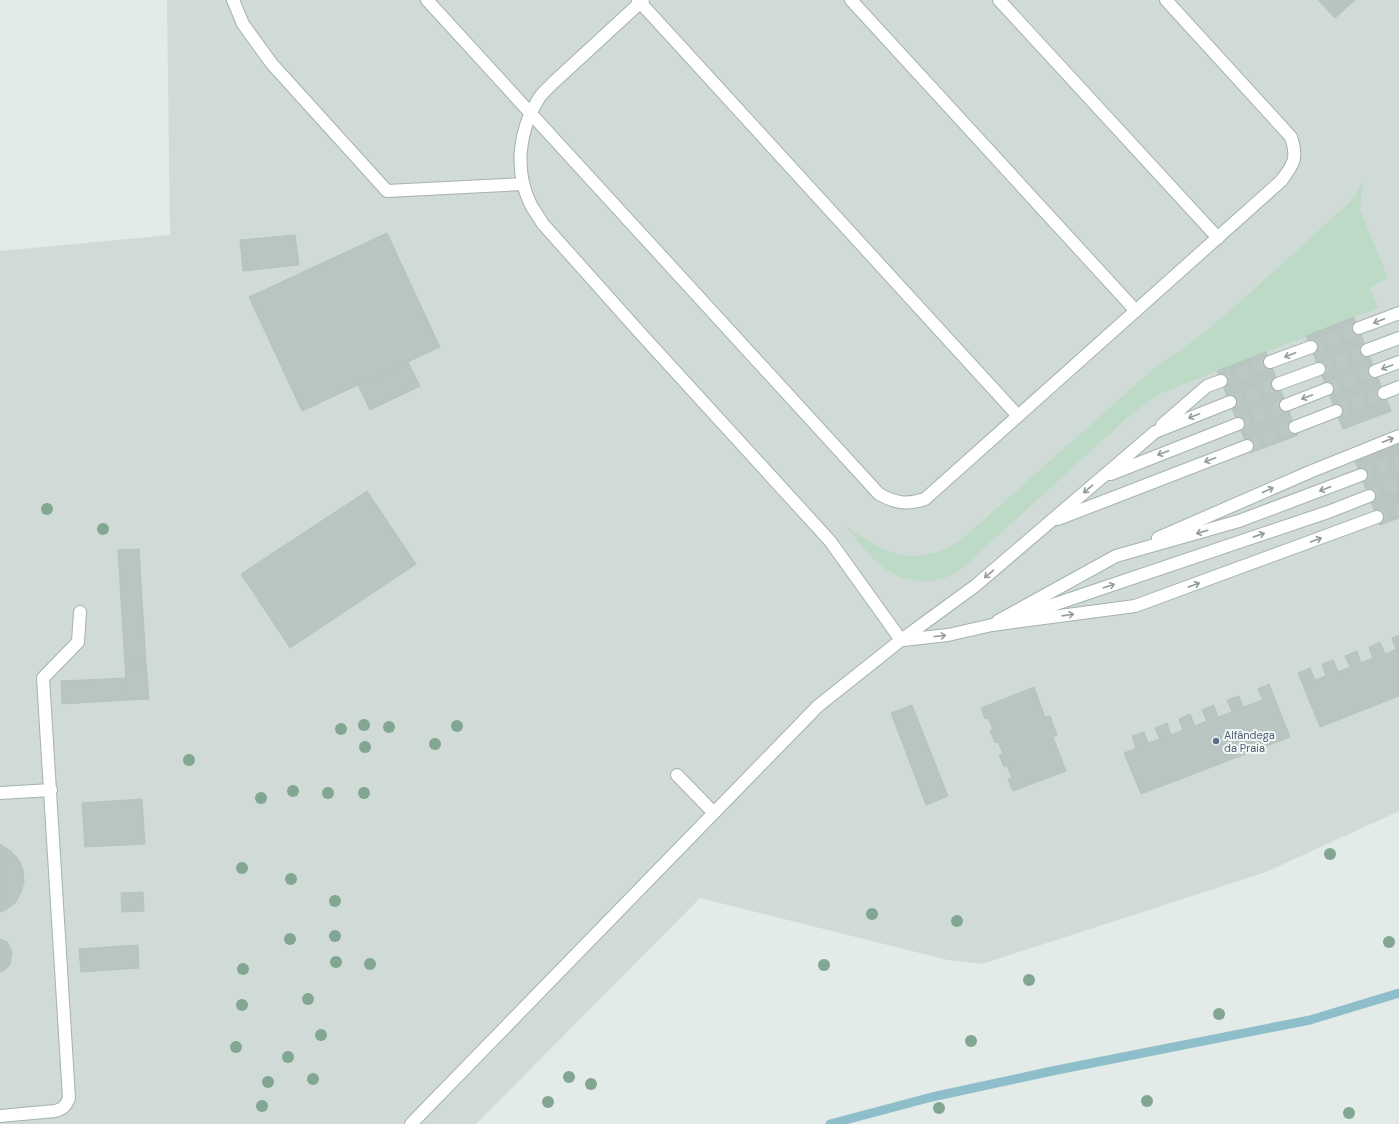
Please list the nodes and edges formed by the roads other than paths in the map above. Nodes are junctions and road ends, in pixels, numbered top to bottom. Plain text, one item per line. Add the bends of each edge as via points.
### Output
1 (233, 0) edge
2 (427, 0) edge
3 (851, 0) edge
4 (999, 0) edge
5 (1166, 0) edge
6 (640, 1) edge
7 (530, 113) junction
8 (523, 184) junction
9 (1218, 238) junction
10 (1136, 311) junction
11 (1399, 313) edge
12 (1359, 328) tunnel mouth
13 (1399, 338) edge
14 (1311, 347) tunnel mouth
15 (1367, 350) tunnel mouth
16 (1270, 362) tunnel mouth
17 (1399, 362) edge
18 (1319, 368) tunnel mouth
19 (1375, 371) tunnel mouth
20 (1221, 381) tunnel mouth
21 (1278, 384) tunnel mouth
22 (1399, 387) edge
23 (1327, 389) tunnel mouth
24 (1384, 393) tunnel mouth
25 (1230, 402) tunnel mouth
26 (1286, 405) tunnel mouth
27 (1336, 411) tunnel mouth
28 (1018, 416) junction
29 (1238, 424) tunnel mouth
30 (1295, 427) tunnel mouth
31 (1154, 432) junction
32 (1399, 436) edge
33 (1247, 446) tunnel mouth
34 (1361, 475) tunnel mouth
35 (1102, 477) junction
36 (1369, 496) tunnel mouth
37 (1377, 517) tunnel mouth
38 (1049, 522) junction
39 (1116, 556) junction
40 (80, 612) dead end
41 (992, 625) junction
42 (901, 640) junction
43 (677, 775) dead end
44 (51, 790) junction
45 (0, 793) edge
46 (714, 813) junction
47 (0, 1116) edge
48 (411, 1124) edge

1 - 8 lane via 243,24 272,64 387,191
2 - 7 lane
3 - 10 lane
4 - 9 lane
5 - 9 lane via 1291,137 1295,150 1292,167 1281,181
6 - 7 lane via 540,96
6 - 28 lane
7 - 8 lane via 523,135 520,159
7 - 28 lane via 879,494 903,503 925,499
8 - 42 lane via 530,204 543,224 830,541
9 - 10 lane
10 - 28 lane
11 -> 12 lane
13 - 15 lane
14 -> 16 lane
17 -> 19 lane
18 - 21 lane
20 - 31 lane via 1207,386
22 - 24 lane
23 -> 26 lane
25 -> 31 lane
27 - 30 lane
29 -> 35 lane
31 - 35 lane
39 -> 32 lane
33 -> 38 lane
34 -> 39 lane via 1239,521
35 -> 38 lane
41 -> 36 lane
41 -> 37 lane via 1135,606
38 -> 42 lane via 975,586
39 - 41 lane
40 - 44 lane via 78,642 43,678
42 -> 41 lane via 948,635
42 - 46 lane via 818,706
43 - 46 lane
44 - 45 lane
44 - 47 lane via 69,1098 62,1109 55,1111
46 - 48 lane

